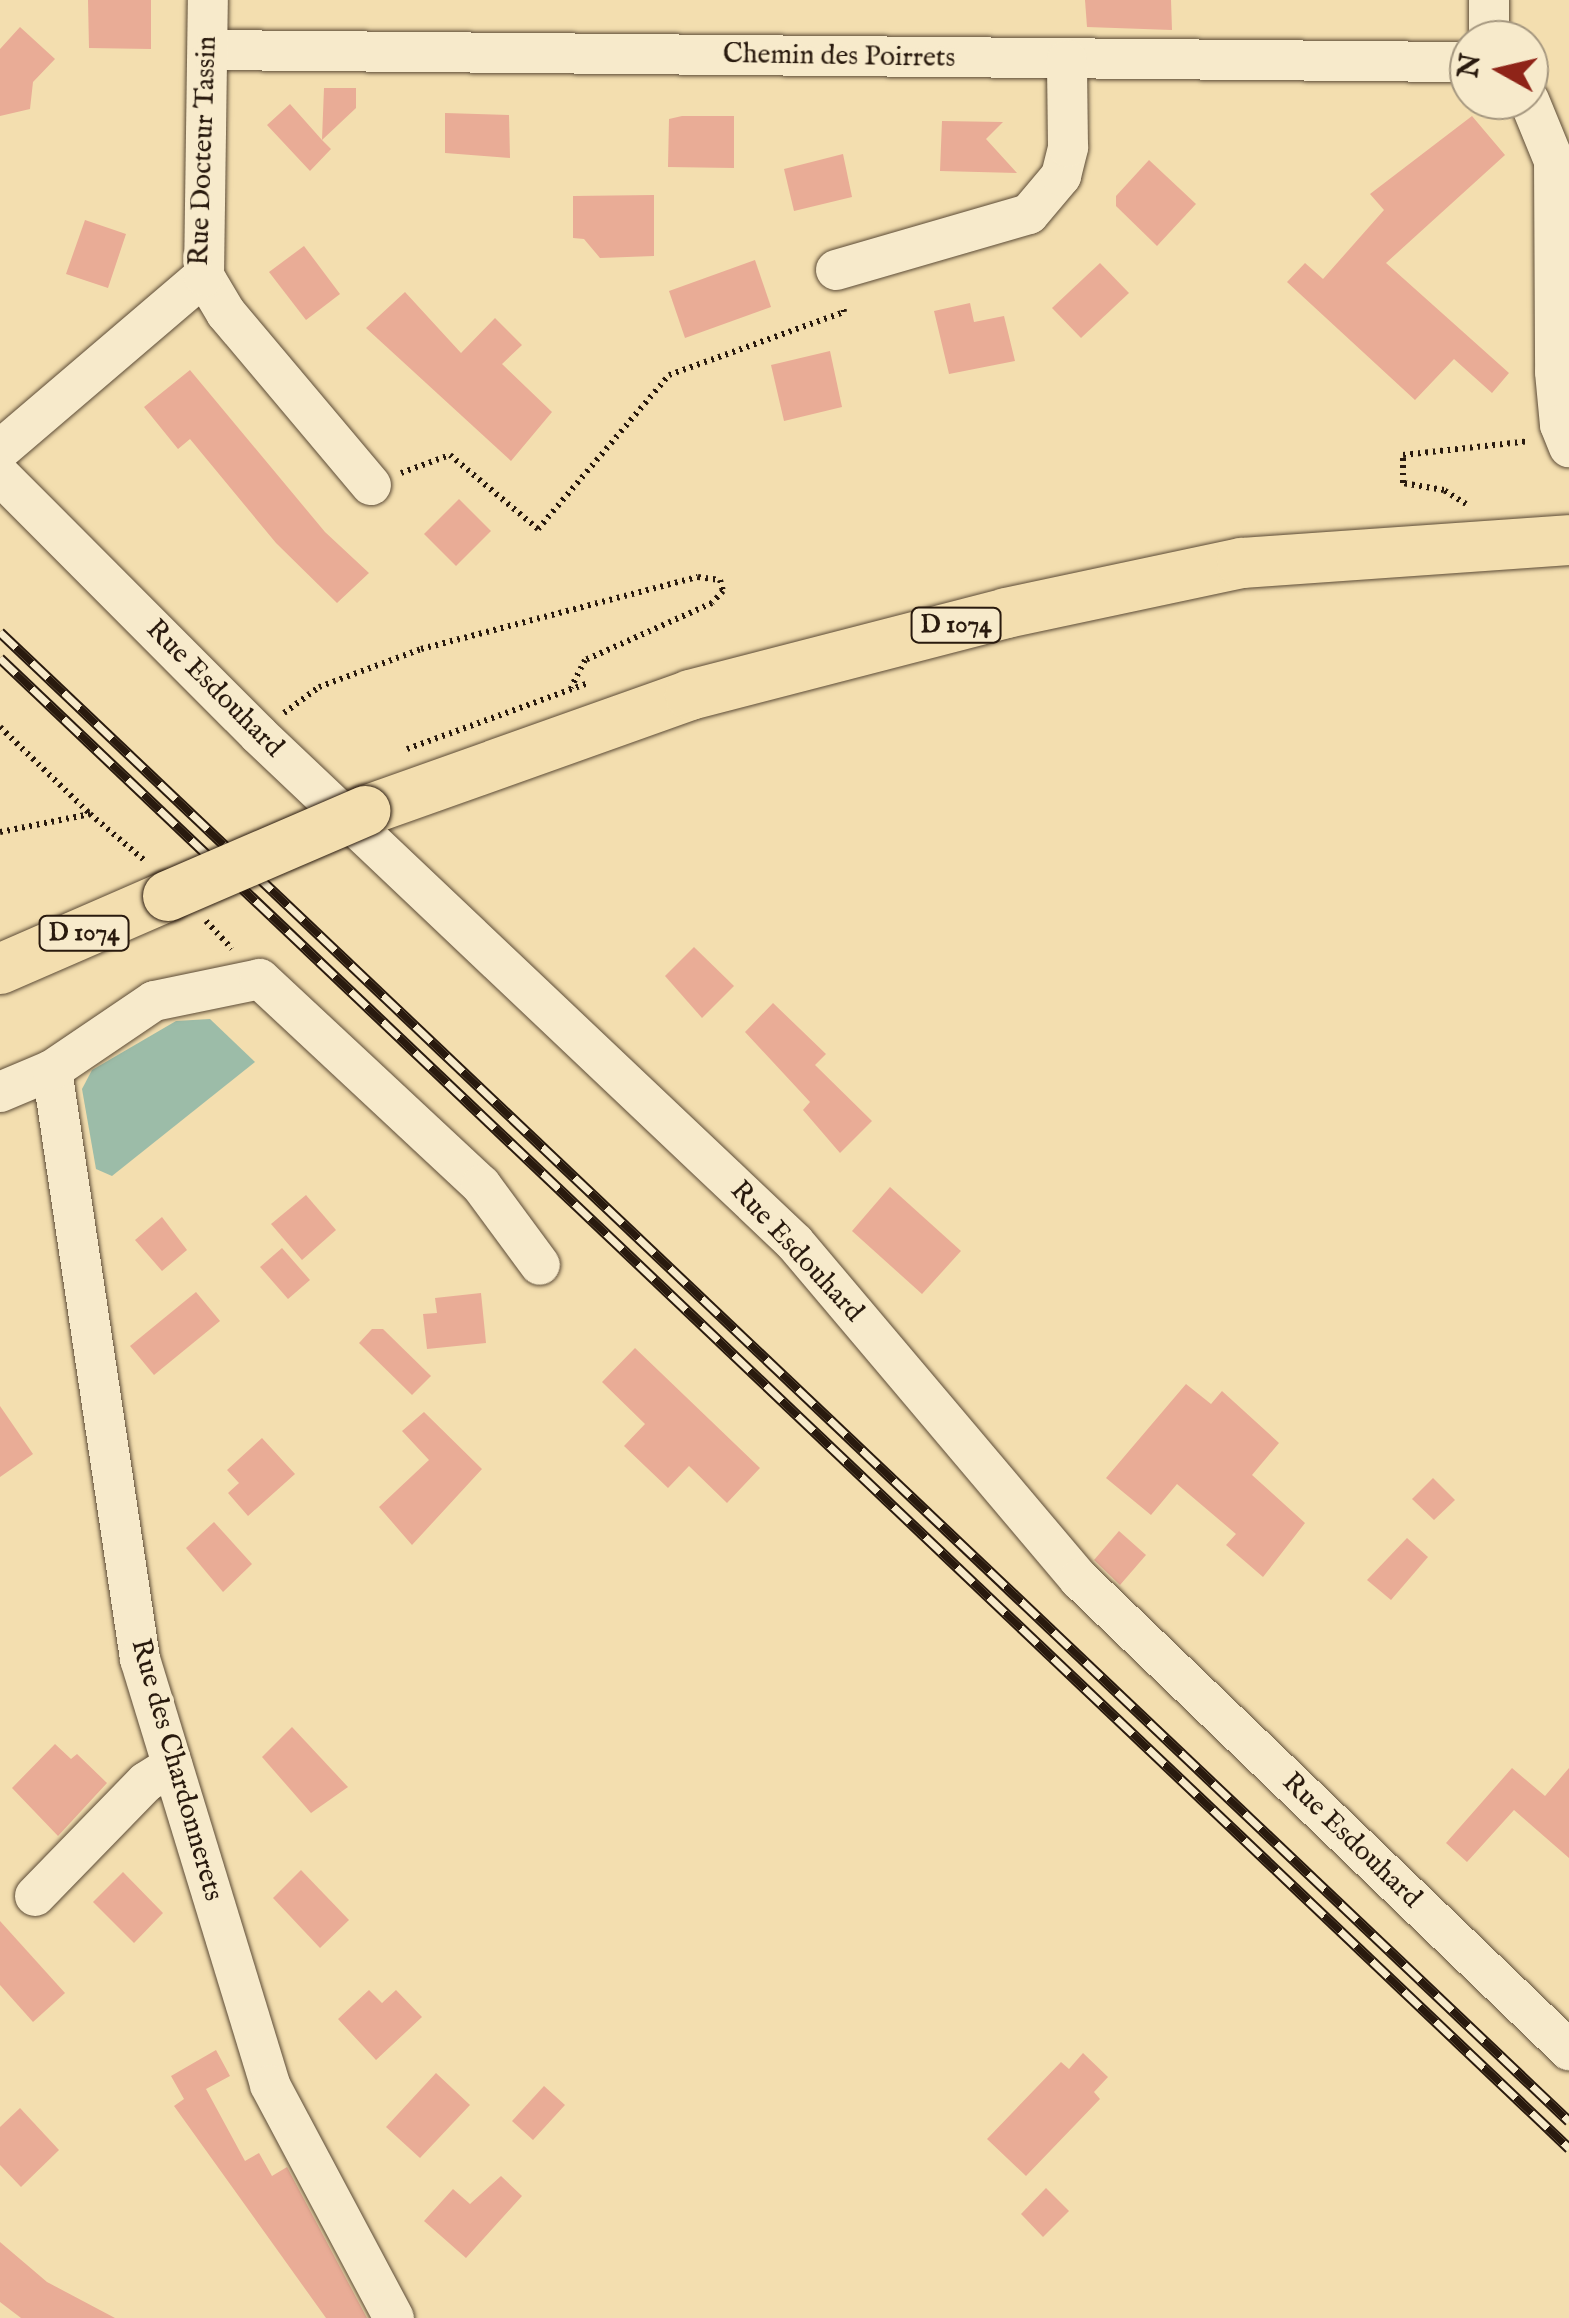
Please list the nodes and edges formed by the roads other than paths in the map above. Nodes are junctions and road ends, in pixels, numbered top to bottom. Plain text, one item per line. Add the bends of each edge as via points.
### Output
1 (208, 0) edge
2 (209, 50) junction
3 (1068, 60) junction
4 (1449, 62) edge
5 (1537, 120) edge
6 (836, 270) road end
7 (204, 276) junction
8 (1567, 444) edge
9 (0, 450) edge
10 (0, 475) edge
11 (370, 484) road end
12 (1569, 540) edge
13 (0, 969) edge
14 (52, 1070) junction
15 (0, 1092) edge
16 (540, 1265) dead end
17 (172, 1766) junction
18 (36, 1896) dead end
19 (1569, 2050) edge
20 (394, 2318) edge

1 - 2 street, Rue Docteur Tassin
2 - 3 street, Chemin des Poirrets
2 - 7 street, Rue Docteur Tassin
3 - 4 street, Chemin des Poirrets
3 - 6 street via 1068,147 1061,176 1029,214
5 - 8 street via 1554,161 1555,372
7 - 9 street, Rue Docteur Tassin
7 - 11 street via 226,313
10 - 19 street, Rue Esdouhard via 259,735 794,1243 1079,1579
12 - 13 main road, D 1074, bridge via 1242,564 1006,613 641,710 366,811
14 - 15 street
14 - 16 street via 154,1001 260,979 481,1185
14 - 17 street, Rue des Chardonnerets via 140,1659
17 - 18 street via 146,1782
17 - 20 street, Rue des Chardonnerets via 270,2085

